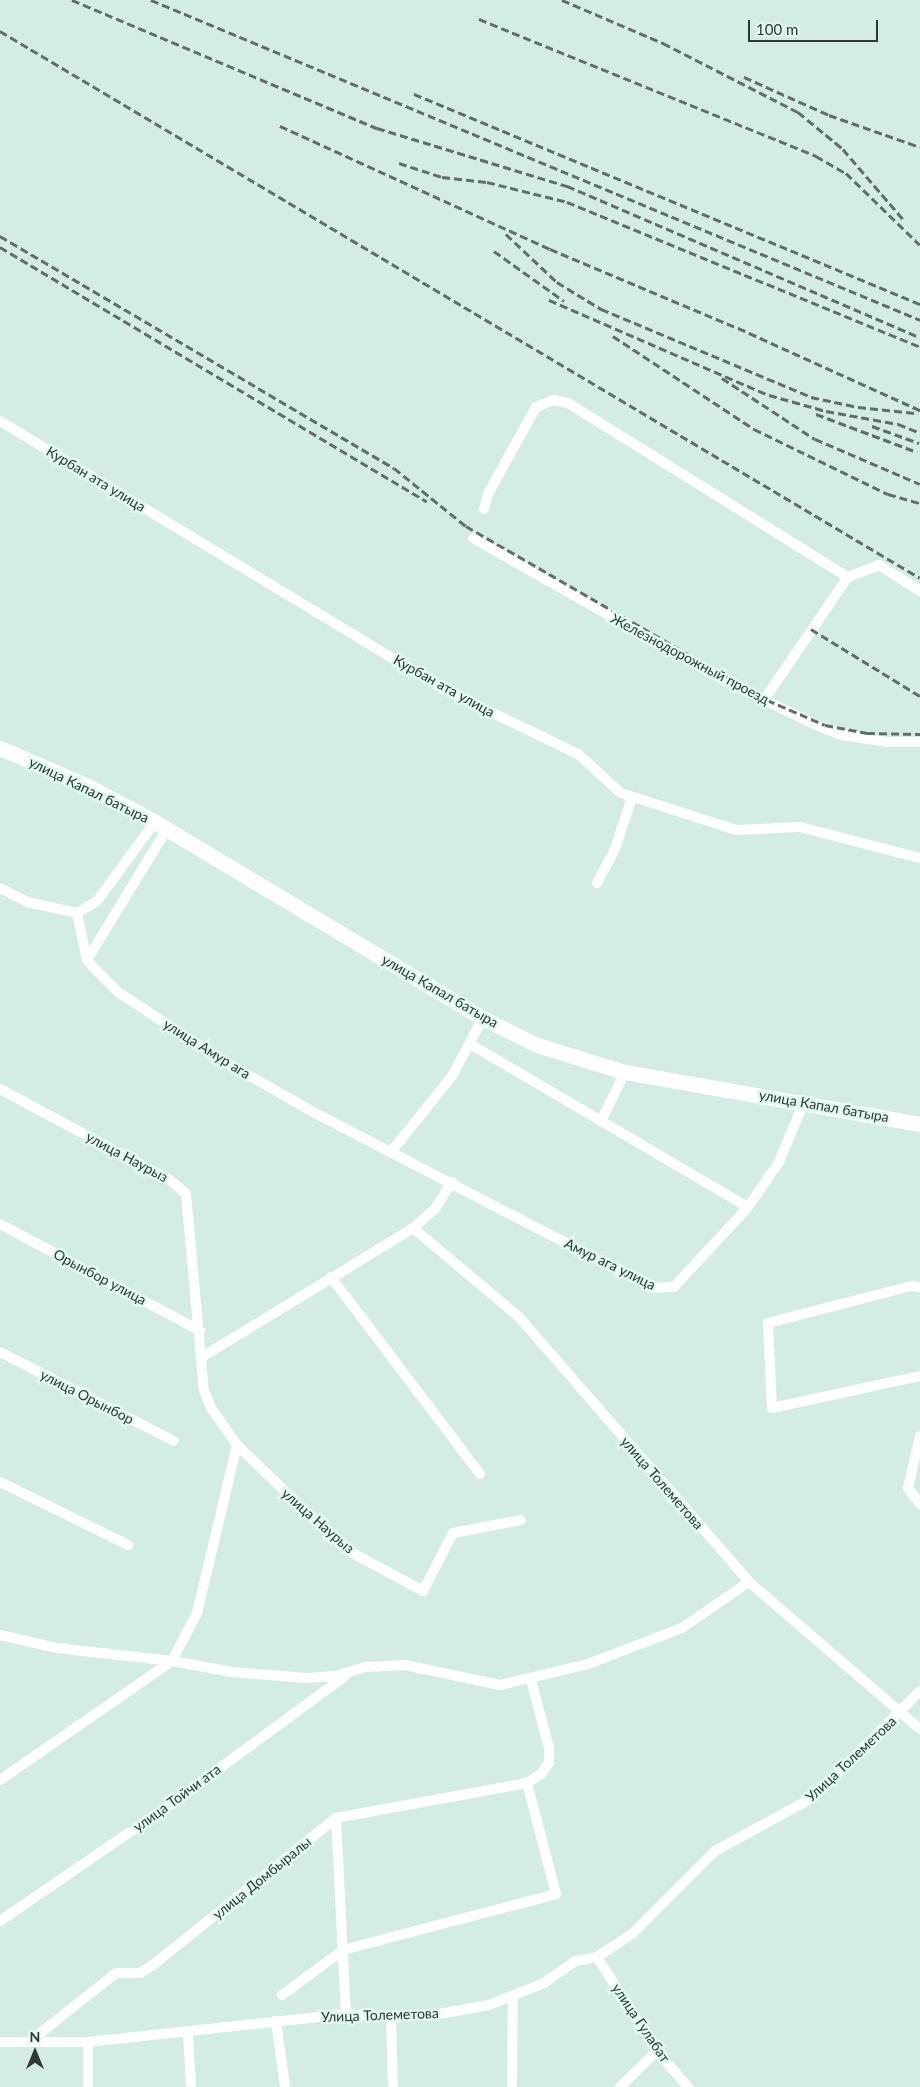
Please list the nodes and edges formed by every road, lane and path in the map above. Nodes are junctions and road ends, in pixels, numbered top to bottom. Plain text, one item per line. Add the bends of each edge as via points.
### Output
1 (0, 421) edge
2 (484, 509) dead end
3 (473, 538) dead end
4 (848, 577) junction
5 (920, 591) edge
6 (764, 700) junction
7 (920, 742) edge
8 (0, 748) edge
9 (632, 797) junction
10 (161, 825) junction
11 (920, 858) edge
12 (597, 883) dead end
13 (0, 888) edge
14 (77, 913) junction
15 (87, 960) junction
16 (483, 1018) junction
17 (470, 1044) junction
18 (625, 1072) junction
19 (0, 1089) edge
20 (804, 1102) junction
21 (601, 1121) junction
22 (920, 1124) edge
23 (391, 1152) junction
24 (452, 1182) junction
25 (748, 1207) junction
26 (0, 1224) edge
27 (412, 1228) junction
28 (331, 1277) junction
29 (920, 1287) edge
30 (200, 1331) junction
31 (0, 1352) edge
32 (202, 1357) junction
33 (920, 1376) edge
34 (920, 1436) edge
35 (174, 1441) dead end
36 (237, 1445) junction
37 (480, 1474) dead end
38 (0, 1482) edge
39 (920, 1504) edge
40 (521, 1520) dead end
41 (128, 1545) dead end
42 (749, 1582) junction
43 (0, 1635) edge
44 (172, 1661) junction
45 (352, 1671) junction
46 (531, 1680) junction
47 (920, 1692) edge
48 (901, 1713) junction
49 (920, 1729) edge
50 (0, 1780) edge
51 (527, 1783) junction
52 (336, 1818) junction
53 (0, 1921) edge
54 (343, 1950) junction
55 (596, 1957) junction
56 (282, 1995) dead end
57 (512, 1996) junction
58 (346, 2014) junction
59 (391, 2017) junction
60 (276, 2021) junction
61 (188, 2033) junction
62 (0, 2042) edge
63 (29, 2042) junction
64 (88, 2042) junction
65 (657, 2051) junction
66 (88, 2087) edge
67 (191, 2087) edge
68 (285, 2087) edge
69 (394, 2087) edge
70 (512, 2087) edge
71 (620, 2087) edge
72 (688, 2087) edge

1 - 9 street, Курбан ата улица via 445,690 578,754 621,793
2 - 4 street via 488,494 536,407 553,400 568,403
3 - 6 street, Железнодорожный проезд
4 - 5 street via 879,565
4 - 6 street
6 - 7 street, Железнодорожный проезд via 842,735 888,742
8 - 10 main road, улица Капал батыра via 88,786
9 - 11 street, Курбан ата улица via 736,830 800,827
9 - 12 street via 615,849
10 - 14 street via 97,901
10 - 15 street
10 - 16 main road, улица Капал батыра
13 - 14 street via 27,902
14 - 15 street
15 - 23 street, улица Амур ага via 118,992 220,1059
16 - 17 street
16 - 18 main road, улица Капал батыра via 566,1056
17 - 21 street
17 - 23 street via 452,1076
18 - 20 main road, улица Капал батыра
18 - 21 street
19 - 30 street, улица Наурыз via 170,1180 186,1194
20 - 22 main road, улица Капал батыра
20 - 25 street, Амур ага улица via 779,1162
21 - 25 street
23 - 24 street, улица Амур ага
24 - 25 street, Амур ага улица via 652,1288 662,1290 674,1287 693,1269
24 - 27 street via 435,1209
26 - 30 street, Орынбор улица
27 - 28 street
27 - 42 street, улица Толеметова via 519,1317
28 - 32 street
28 - 37 street
29 - 33 street via 912,1286 768,1323 772,1408
30 - 32 street, улица Наурыз
31 - 35 street, улица Орынбор
32 - 36 street, улица Наурыз via 204,1390 211,1408
34 - 39 street via 908,1488
36 - 40 street, улица Наурыз via 345,1549 419,1590 426,1588 453,1533
36 - 44 street via 197,1612
38 - 41 street
42 - 46 street via 682,1628 588,1664
42 - 48 street, улица Толеметова
43 - 44 street via 57,1648
44 - 45 street via 232,1672 306,1678
44 - 50 street
45 - 46 street via 405,1665 474,1682 500,1685
45 - 53 street, улица Тойчи ата via 175,1801
46 - 51 street via 548,1748 548,1763 541,1774
47 - 48 street, Улица Толеметова
48 - 49 street, улица Толеметова
48 - 55 street, Улица Толеметова via 814,1797 715,1851 632,1934
51 - 52 street, улица Домбыралы
51 - 54 street via 556,1894
52 - 54 street
52 - 63 street, улица Домбыралы via 153,1965 140,1973 116,1973
54 - 56 street
54 - 58 street
55 - 57 street, Улица Толеметова via 575,1961 544,1983
55 - 65 street, улица Гулабат
57 - 59 street, Улица Толеметова via 488,2005 440,2014
57 - 70 street
58 - 59 street, Улица Толеметова
58 - 60 street, Улица Толеметова
59 - 69 street
60 - 61 street, Улица Толеметова
60 - 68 street
61 - 64 street, Улица Толеметова
61 - 67 street
62 - 63 street, Улица Толеметова
63 - 64 street, Улица Толеметова
64 - 66 street
65 - 71 street
65 - 72 street, улица Гулабат

